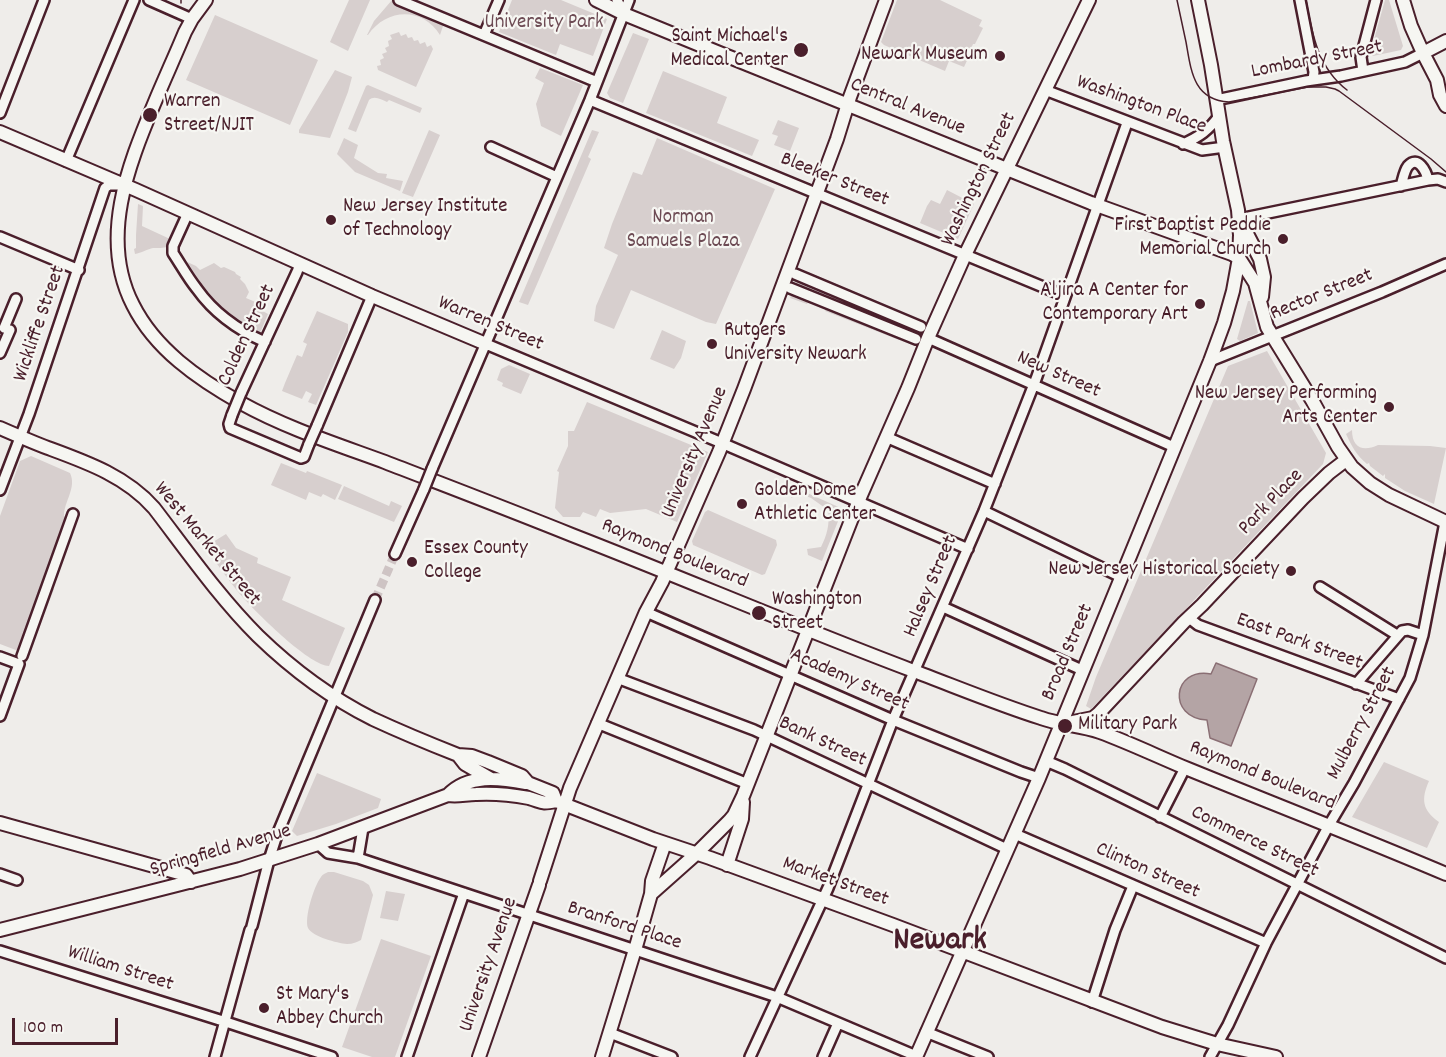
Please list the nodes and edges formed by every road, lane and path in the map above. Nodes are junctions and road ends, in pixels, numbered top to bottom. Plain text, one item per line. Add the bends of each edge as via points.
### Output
1 (44, 0) edge
2 (134, 0) edge
3 (149, 0) edge
4 (206, 0) edge
5 (399, 0) edge
6 (500, 0) edge
7 (596, 0) edge
8 (616, 0) edge
9 (629, 0) edge
10 (886, 0) edge
11 (1089, 0) edge
12 (1198, 0) edge
13 (1300, 0) edge
14 (1376, 0) edge
15 (1403, 0) edge
16 (624, 14) junction
17 (192, 19) junction
18 (484, 35) junction
19 (1446, 41) edge
20 (1310, 49) junction
21 (1423, 53) junction
22 (1363, 71) junction
23 (1327, 78) junction
24 (1313, 80) junction
25 (597, 82) junction
26 (1442, 84) edge
27 (1045, 90) junction
28 (590, 100) junction
29 (1216, 100) junction
30 (848, 105) junction
31 (1446, 106) edge
32 (0, 113) edge
33 (1219, 116) junction
34 (1127, 123) junction
35 (0, 132) edge
36 (1183, 144) junction
37 (491, 147) dead end
38 (1225, 147) junction
39 (66, 160) junction
40 (1006, 169) junction
41 (557, 177) junction
42 (1428, 180) junction
43 (1446, 182) edge
44 (124, 185) junction
45 (1401, 186) junction
46 (816, 194) junction
47 (1097, 206) junction
48 (188, 213) junction
49 (1239, 219) junction
50 (0, 237) edge
51 (965, 255) junction
52 (1239, 258) junction
53 (300, 264) junction
54 (1446, 264) edge
55 (79, 270) junction
56 (795, 274) dead end
57 (805, 278) junction
58 (820, 285) junction
59 (790, 288) dead end
60 (800, 292) junction
61 (372, 296) junction
62 (1065, 296) junction
63 (16, 298) dead end
64 (852, 298) junction
65 (820, 300) junction
66 (1261, 304) junction
67 (881, 310) junction
68 (846, 311) junction
69 (900, 318) junction
70 (882, 325) junction
71 (921, 327) dead end
72 (7, 329) edge
73 (900, 333) junction
74 (1273, 336) junction
75 (922, 339) junction
76 (265, 342) junction
77 (486, 344) junction
78 (0, 353) edge
79 (1210, 361) junction
80 (1034, 385) junction
81 (0, 428) edge
82 (20, 437) junction
83 (886, 437) junction
84 (722, 444) junction
85 (1174, 447) junction
86 (1346, 460) junction
87 (995, 484) junction
88 (0, 490) edge
89 (858, 503) junction
90 (984, 511) junction
91 (73, 514) dead end
92 (1445, 522) edge
93 (968, 549) junction
94 (395, 554) tunnel mouth
95 (667, 572) junction
96 (1121, 577) junction
97 (1320, 587) dead end
98 (375, 600) tunnel mouth
99 (943, 607) junction
100 (646, 612) junction
101 (1190, 618) junction
102 (808, 631) junction
103 (1397, 635) junction
104 (1423, 635) junction
105 (0, 657) edge
106 (20, 660) junction
107 (1082, 670) junction
108 (915, 672) junction
109 (791, 675) junction
110 (617, 678) junction
111 (1356, 684) junction
112 (334, 696) junction
113 (1399, 699) junction
114 (0, 716) edge
115 (893, 720) junction
116 (597, 723) junction
117 (1061, 724) junction
118 (766, 736) junction
119 (458, 755) junction
120 (1046, 761) junction
121 (1185, 768) junction
122 (1039, 778) junction
123 (490, 779) junction
124 (528, 783) junction
125 (748, 784) junction
126 (868, 784) junction
127 (448, 795) junction
128 (743, 796) junction
129 (528, 798) junction
130 (560, 802) junction
131 (1160, 817) junction
132 (0, 823) edge
133 (1329, 825) junction
134 (363, 828) junction
135 (1015, 834) junction
136 (665, 843) junction
137 (318, 844) junction
138 (1007, 849) junction
139 (696, 854) junction
140 (358, 858) junction
141 (269, 860) junction
142 (728, 864) junction
143 (0, 874) edge
144 (1446, 874) edge
145 (17, 880) dead end
146 (191, 882) junction
147 (1298, 885) junction
148 (1133, 886) junction
149 (464, 893) junction
150 (651, 894) junction
151 (822, 899) junction
152 (528, 914) junction
153 (0, 930) edge
154 (1266, 943) junction
155 (635, 950) junction
156 (0, 951) edge
157 (963, 951) junction
158 (1446, 958) edge
159 (777, 997) junction
160 (1092, 1002) junction
161 (226, 1022) junction
162 (838, 1023) junction
163 (926, 1032) junction
164 (610, 1033) junction
165 (1217, 1044) junction
166 (303, 1053) edge
167 (916, 1056) edge
168 (215, 1057) edge
169 (332, 1057) edge
170 (407, 1057) edge
171 (479, 1057) edge
172 (602, 1057) edge
173 (672, 1057) edge
174 (750, 1057) edge
175 (823, 1057) edge
176 (988, 1057) edge
177 (1210, 1057) edge
178 (1276, 1057) edge

1 - 32 street
2 - 39 street
3 - 17 street
4 - 17 main road, Raymond Boulevard
5 - 18 street
6 - 18 street
7 - 16 main road, Central Avenue
8 - 16 street
9 - 16 street
10 - 30 main road, University Avenue
11 - 27 main road, Washington Street
12 - 29 main road
13 - 20 street
14 - 22 street via 1361,57
15 - 21 main road
16 - 25 street
16 - 30 main road, Central Avenue
17 - 44 main road, Raymond Boulevard
18 - 25 street
19 - 21 main road
20 - 23 street
20 - 24 street
21 - 22 street, Lombardy Street via 1405,62
21 - 26 main road
22 - 23 street, Lombardy Street
23 - 24 street, Lombardy Street
24 - 29 street, Lombardy Street
25 - 28 street
26 - 31 main road via 1440,95
27 - 34 street, Washington Place
27 - 40 main road, Washington Street
28 - 41 street
28 - 46 street, Bleeker Street
29 - 33 main road
30 - 40 main road, Central Avenue
30 - 46 main road, University Avenue
33 - 36 street via 1203,134
33 - 38 main road
34 - 36 street, Washington Place
34 - 47 street, Halsey Street
35 - 39 main road, Warren Street
36 - 38 street, Washington Place via 1202,150
37 - 41 street
38 - 49 main road
39 - 44 main road, Warren Street
40 - 47 main road, Central Avenue
40 - 51 main road, Washington Street
41 - 77 street
42 - 43 street
42 - 45 street
42 - 45 street via 1424,168 1413,163 1406,168
44 - 48 main road, Warren Street
44 - 55 street, Wickliffe Street via 105,188
44 - 95 main road, Raymond Boulevard via 117,242 129,298 157,339 204,380 247,406 302,431
45 - 49 street
46 - 51 street, Bleeker Street
46 - 84 main road, University Avenue
47 - 52 main road, Central Avenue
47 - 62 street, Halsey Street
48 - 53 main road, Warren Street
48 - 76 street via 173,253 214,309
49 - 52 main road, Broad Street
49 - 66 main road via 1260,259 1264,277
50 - 55 street
51 - 62 street, Bleeker Street
51 - 75 main road, Washington Street
52 - 66 main road via 1255,283
52 - 79 main road, Broad Street via 1231,300
53 - 61 main road, Warren Street
53 - 76 street, Colden Street
54 - 74 street, Rector Street
55 - 82 street, Wickliffe Street
56 - 57 street
57 - 58 street
57 - 60 street
58 - 64 street
58 - 65 street
59 - 60 street, New Street
60 - 65 street, New Street
61 - 76 street, Colden Street, bridge via 301,458 230,428 230,420
61 - 77 main road, Warren Street
62 - 80 street, Halsey Street
63 - 72 street
64 - 67 street
64 - 68 street
65 - 68 street, New Street
66 - 74 main road
67 - 69 street
67 - 70 street
68 - 70 street, New Street
69 - 71 street
69 - 73 street
70 - 73 street, New Street
72 - 78 street
73 - 75 street, New Street
74 - 79 street, Rector Street
74 - 86 main road
75 - 80 street, New Street
75 - 83 main road, Washington Street
77 - 84 street, Warren Street
77 - 94 street, bridge
79 - 85 main road, Broad Street
80 - 85 street, New Street
80 - 87 street, Halsey Street
81 - 82 main road, West Market Street
82 - 88 street, Wickliffe Street
82 - 112 main road, West Market Street via 98,468 138,493 253,631
83 - 87 street
83 - 89 main road, Washington Street
84 - 89 street, Warren Street
84 - 95 main road, University Avenue
85 - 96 main road, Broad Street
86 - 92 main road via 1378,488
86 - 101 main road, Park Place via 1313,488
87 - 90 street, Halsey Street
89 - 93 street, Warren Street
89 - 102 main road, Washington Street
90 - 93 street, Halsey Street
90 - 96 street
91 - 106 street
92 - 104 street, Mulberry Street
93 - 99 street, Halsey Street
95 - 100 main road, University Avenue
95 - 102 main road, Raymond Boulevard
96 - 107 main road, Broad Street
97 - 103 street
98 - 112 street
99 - 107 street
99 - 108 street, Halsey Street
100 - 109 street, Academy Street
100 - 110 main road, University Avenue
101 - 111 street, East Park Street
101 - 117 main road, Park Place via 1093,718
102 - 108 main road, Raymond Boulevard
102 - 109 main road, Washington Street
103 - 104 street via 1406,630
103 - 111 street
104 - 113 street, Mulberry Street via 1412,673
105 - 106 street
106 - 114 street
107 - 117 main road, Broad Street
108 - 115 street, Halsey Street
108 - 117 main road, Raymond Boulevard
109 - 115 street, Academy Street
109 - 118 main road, Washington Street
110 - 116 main road, University Avenue
110 - 118 street, Bank Street
111 - 113 street, East Park Street
112 - 119 main road, Market Street via 373,719
112 - 141 street
113 - 133 street, Mulberry Street
115 - 122 street, Academy Street
115 - 126 street, Halsey Street
116 - 125 street
116 - 130 main road, University Avenue via 570,788
117 - 120 main road, Broad Street
117 - 121 main road, Raymond Boulevard via 1094,730
118 - 125 main road, Washington Street
118 - 126 street, Bank Street
119 - 123 main road, Market Street
119 - 124 main road, Market Street via 471,756 522,776
120 - 122 main road, Broad Street
120 - 131 street, Commerce Street
121 - 131 street
121 - 133 main road, Raymond Boulevard
122 - 135 main road, Broad Street
123 - 124 main road
123 - 127 main road, Springfield Avenue via 455,788
123 - 129 main road, Market Street
124 - 130 main road, Market Street via 553,793
125 - 128 main road, Washington Street
126 - 138 street, Bank Street
126 - 151 street, Halsey Street
127 - 129 main road, Springfield Avenue
127 - 134 main road, Springfield Avenue
128 - 139 main road, Washington Street via 734,815
128 - 142 main road via 742,819
129 - 130 main road, Springfield Avenue via 543,804
130 - 136 main road, Market Street
130 - 152 main road, University Avenue
131 - 147 street, Commerce Street
132 - 146 main road via 186,875
133 - 144 main road, Raymond Boulevard
133 - 147 street, Mulberry Street
134 - 137 main road, Springfield Avenue
134 - 140 street
135 - 138 main road, Broad Street
135 - 148 street, Clinton Street
136 - 139 main road, Market Street
136 - 150 main road
137 - 140 street, Branford Place via 328,853
137 - 141 main road, Springfield Avenue
138 - 157 main road, Broad Street
139 - 142 main road, Market Street
139 - 150 main road, Washington Street
140 - 149 street, Branford Place
141 - 146 main road, Springfield Avenue
141 - 161 street
142 - 151 main road, Market Street
143 - 145 street
146 - 153 main road, Springfield Avenue
147 - 154 street, Mulberry Street
147 - 158 street, Commerce Street
148 - 154 street, Clinton Street
148 - 160 street
149 - 152 street, Branford Place
149 - 170 street
150 - 155 main road
151 - 157 main road, Market Street
151 - 159 street, Halsey Street
152 - 155 street, Branford Place
152 - 171 main road, University Avenue
154 - 165 street, Mulberry Street
155 - 159 street, Branford Place
155 - 164 main road
156 - 161 street, William Street
157 - 160 main road, Market Street
157 - 163 main road, Broad Street
159 - 162 street, Branford Place
159 - 174 street, Halsey Street
160 - 165 main road, Market Street
161 - 166 street, William Street
161 - 168 street
162 - 167 street, Branford Place
162 - 175 street
163 - 167 main road, Broad Street
163 - 176 street
164 - 172 main road
164 - 173 street
165 - 177 street, Mulberry Street
165 - 178 main road, Market Street
166 - 169 street, William Street

